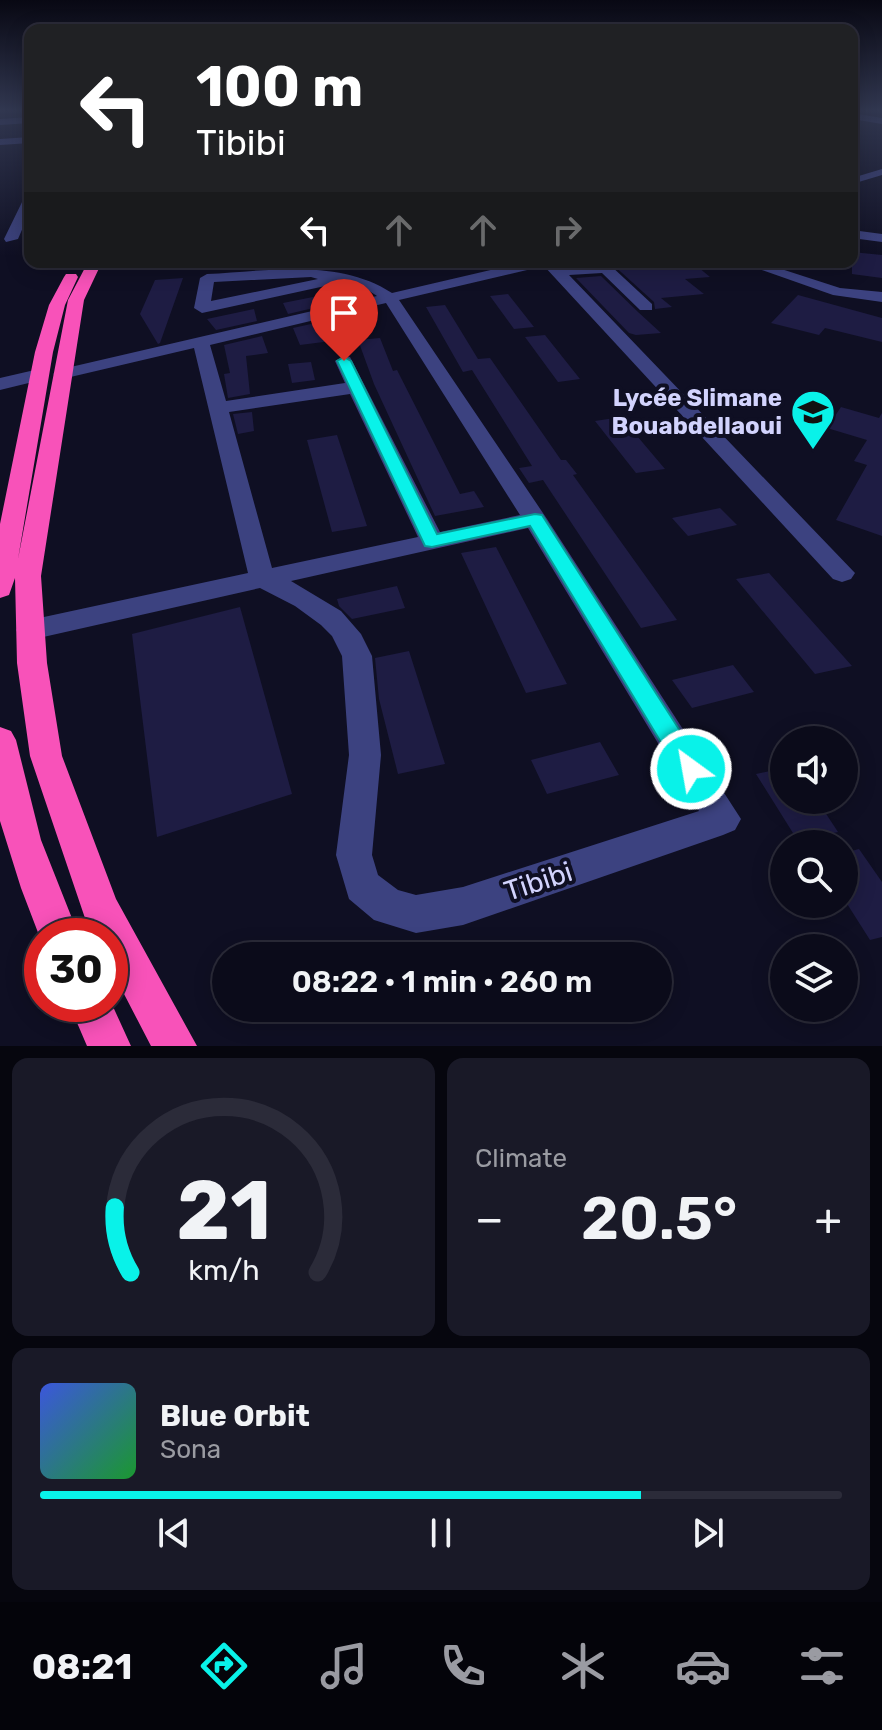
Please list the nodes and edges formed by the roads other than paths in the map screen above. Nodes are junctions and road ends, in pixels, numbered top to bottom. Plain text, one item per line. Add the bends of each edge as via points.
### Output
1 (882, 172) edge
2 (858, 179) edge
3 (858, 182) edge
4 (882, 185) edge
5 (24, 208) edge
6 (858, 235) edge
7 (5, 238) edge
8 (882, 238) edge
9 (78, 268) edge
10 (92, 268) edge
11 (301, 268) edge
12 (535, 268) edge
13 (553, 268) edge
14 (605, 268) edge
15 (764, 268) edge
16 (311, 273) junction
17 (339, 279) junction
18 (367, 283) junction
19 (435, 288) junction
20 (882, 297) edge
21 (390, 298) junction
22 (646, 307) dead end
23 (201, 342) junction
24 (344, 361) dead end
25 (50, 375) junction
26 (0, 384) edge
27 (356, 387) junction
28 (218, 408) junction
29 (535, 519) junction
30 (432, 541) junction
31 (842, 573) dead end
32 (262, 579) junction
33 (0, 589) edge
34 (30, 630) junction
35 (0, 740) edge
36 (51, 918) edge
37 (98, 1022) edge
38 (109, 1046) edge
39 (175, 1046) edge

1 - 2 street
3 - 4 street
5 - 7 street
6 - 8 street
9 - 25 highway via 57,305
10 - 25 highway
11 - 16 street
12 - 19 street
13 - 31 street
14 - 22 street
15 - 20 street via 838,292
16 - 17 street
16 - 17 street via 207,278 202,308
17 - 18 street
18 - 19 street
18 - 21 street
19 - 21 street
21 - 23 street
21 - 29 street, Tibibi
23 - 25 street
23 - 28 street
24 - 27 street
25 - 26 street
25 - 33 highway
25 - 34 highway via 28,576
27 - 28 street
27 - 30 street
28 - 32 street
29 - 30 street
29 - 32 street, Tibibi via 723,819 463,906 416,914 388,906 362,886 354,855 364,721 352,640 294,592
30 - 32 street
32 - 34 street
34 - 39 highway via 46,756 101,910
35 - 36 highway via 8,790
37 - 38 highway

